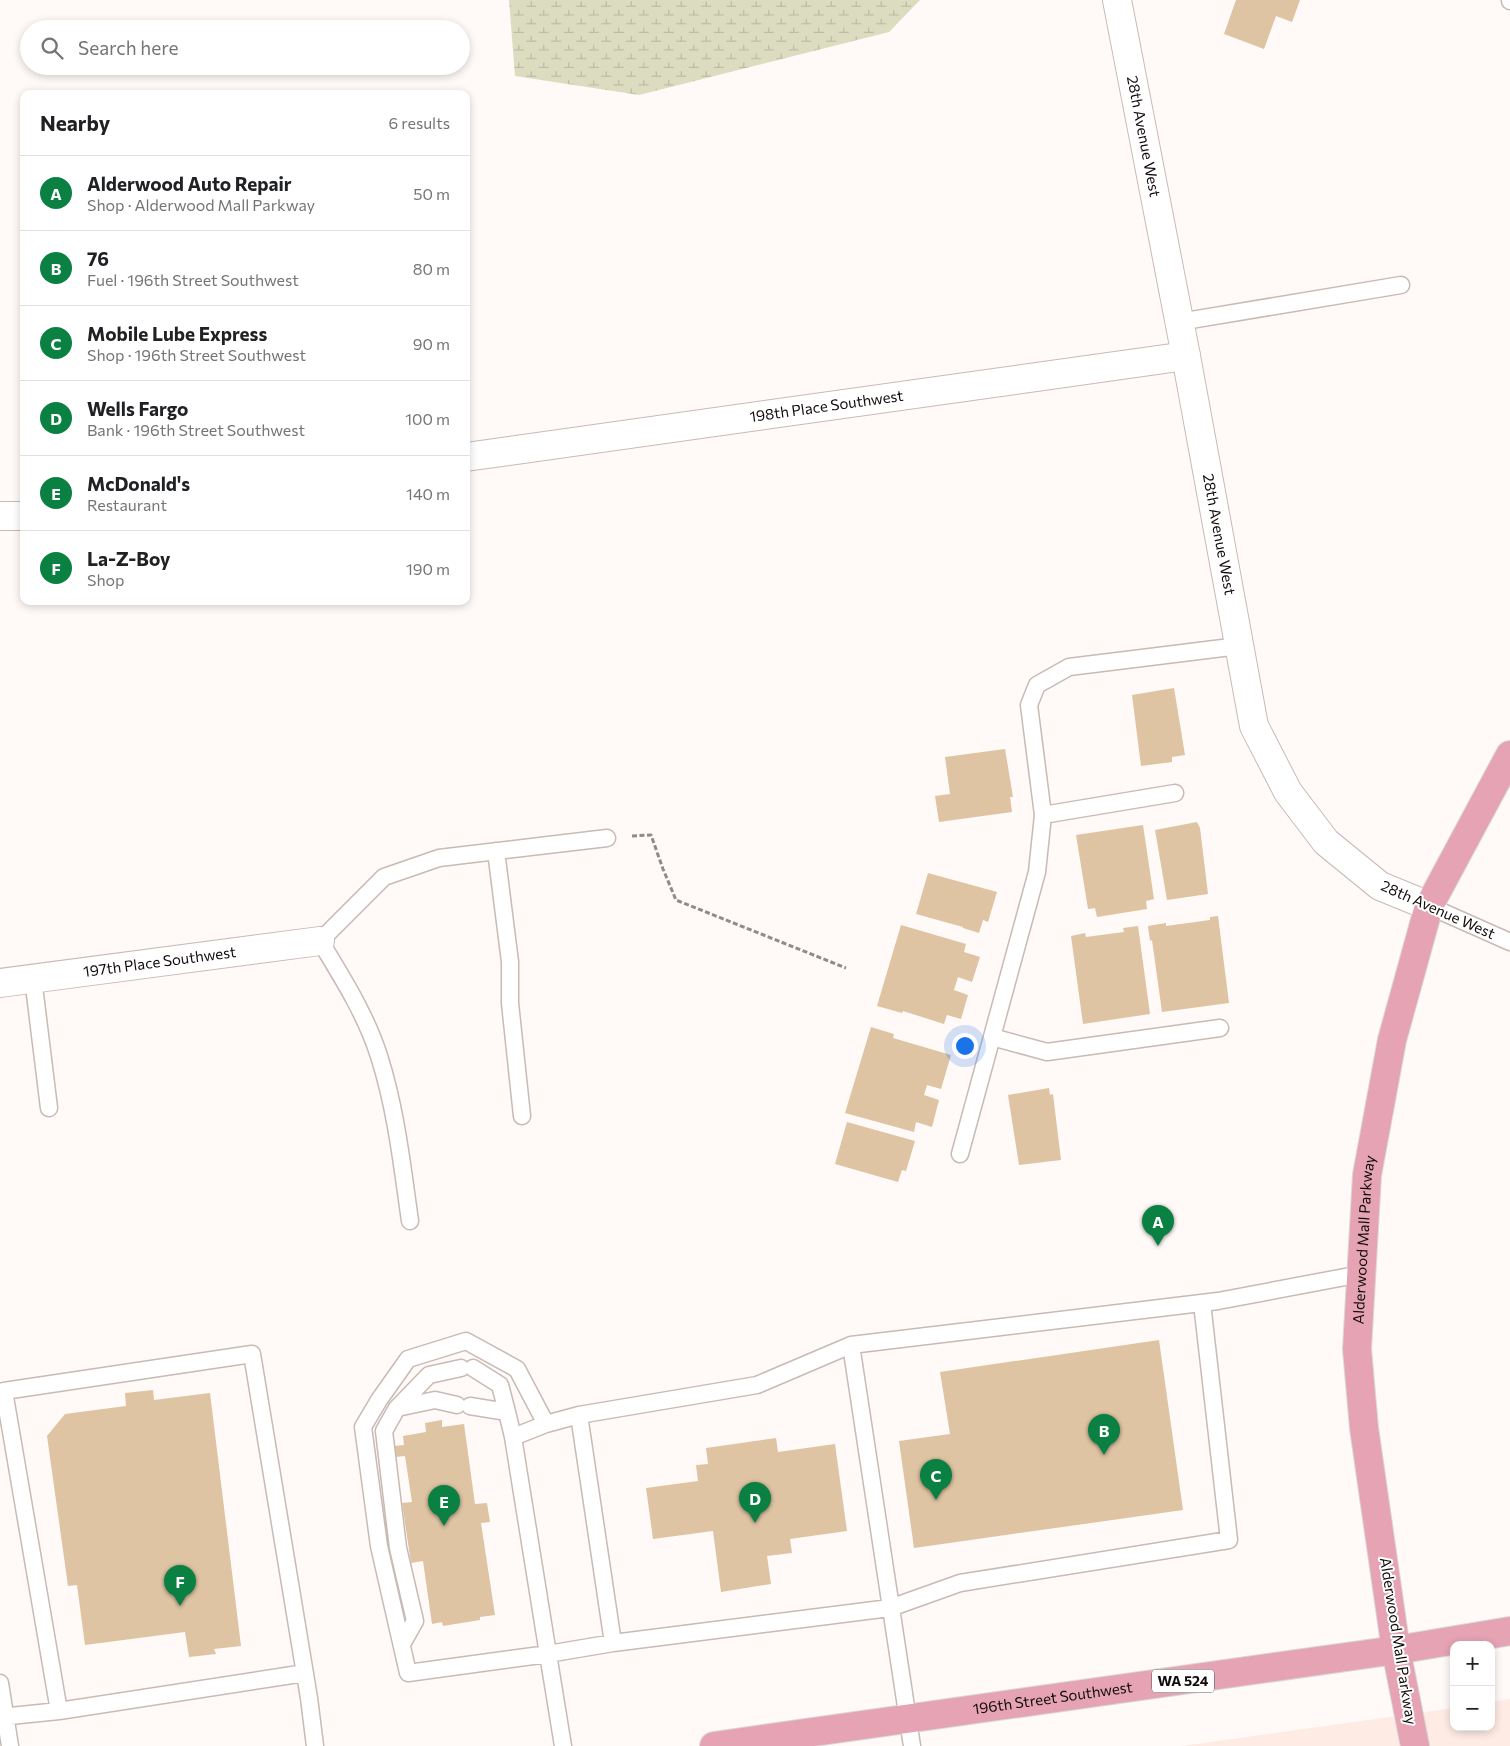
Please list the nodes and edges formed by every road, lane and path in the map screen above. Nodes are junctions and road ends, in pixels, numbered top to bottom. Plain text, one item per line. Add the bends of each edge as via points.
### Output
1 (1117, 0) edge
2 (1401, 285) dead end
3 (1179, 322) junction
4 (1186, 356) junction
5 (470, 456) edge
6 (0, 516) edge
7 (20, 516) edge
8 (1239, 646) junction
9 (1510, 755) edge
10 (1175, 793) dead end
11 (1043, 815) junction
12 (607, 838) joint
13 (496, 851) junction
14 (1429, 906) junction
15 (320, 941) junction
16 (1510, 942) edge
17 (846, 968) dead end
18 (33, 978) junction
19 (0, 983) edge
20 (1220, 1028) dead end
21 (992, 1038) junction
22 (49, 1108) dead end
23 (522, 1116) dead end
24 (960, 1154) dead end
25 (410, 1221) dead end
26 (1361, 1274) junction
27 (1202, 1303) junction
28 (850, 1345) junction
29 (397, 1408) junction
30 (507, 1412) junction
31 (579, 1415) junction
32 (546, 1424) junction
33 (514, 1437) junction
34 (890, 1608) junction
35 (1510, 1632) edge
36 (613, 1643) junction
37 (402, 1644) junction
38 (1396, 1650) junction
39 (548, 1654) junction
40 (305, 1673) junction
41 (0, 1683) edge
42 (59, 1711) junction
43 (2, 1716) edge
44 (907, 1719) junction
45 (10, 1746) edge
46 (315, 1746) edge
47 (563, 1746) edge
48 (714, 1746) edge
49 (912, 1746) edge
50 (1415, 1746) edge

1 - 3 street, 28th Avenue West
2 - 3 lane
3 - 4 street, 28th Avenue West
4 - 5 street, 198th Place Southwest
4 - 8 street, 28th Avenue West
6 - 7 street
8 - 11 lane via 1069,667 1037,685 1028,705
8 - 14 street, 28th Avenue West via 1254,726 1288,792 1326,842 1380,886
9 - 14 main road, Alderwood Mall Parkway
10 - 11 lane
11 - 21 lane via 1037,872
12 - 13 lane
12 - 17 path via 651,835 676,900
13 - 15 lane via 439,858 384,877
13 - 23 lane via 510,962 510,1003
14 - 16 lane, 28th Avenue West
14 - 26 main road, Alderwood Mall Parkway via 1392,1040 1367,1175
15 - 18 street, 197th Place Southwest
15 - 25 lane via 355,1001 379,1055 395,1122
18 - 19 street, 197th Place Southwest
18 - 22 lane
20 - 21 lane via 1047,1052
21 - 24 lane
26 - 27 lane
26 - 38 main road, Alderwood Mall Parkway via 1357,1349 1364,1428
27 - 28 lane
27 - 34 lane via 1229,1540 960,1584
28 - 31 lane via 757,1385
28 - 34 lane
29 - 30 lane via 435,1400
29 - 30 lane via 429,1376 467,1368 500,1385
29 - 37 lane via 384,1430 398,1548 415,1621
30 - 33 lane
31 - 32 lane
31 - 36 lane
32 - 33 lane
32 - 37 lane via 517,1369 466,1341 408,1359 379,1400 363,1427 379,1546
33 - 39 lane
34 - 36 lane
34 - 44 lane
35 - 38 main road, 196th Street Southwest / WA 524
36 - 39 lane
37 - 39 lane via 408,1673
38 - 44 main road, 196th Street Southwest / WA 524
38 - 50 main road, Alderwood Mall Parkway
39 - 47 lane
40 - 42 lane
40 - 42 lane via 252,1354 4,1391
40 - 46 lane
41 - 43 lane
42 - 43 lane
43 - 45 lane
44 - 48 main road, 196th Street Southwest / WA 524
44 - 49 lane

